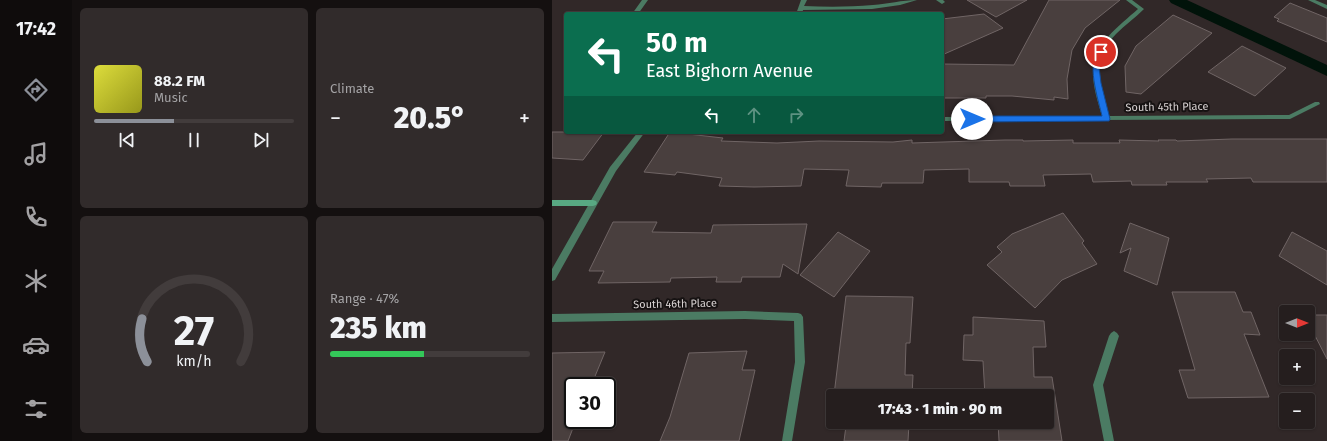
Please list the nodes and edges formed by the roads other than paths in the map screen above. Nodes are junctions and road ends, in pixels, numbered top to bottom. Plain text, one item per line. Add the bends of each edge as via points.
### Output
1 (645, 0) edge
2 (804, 0) edge
3 (914, 0) edge
4 (1129, 0) edge
5 (1311, 0) edge
6 (1327, 7) edge
7 (800, 11) edge
8 (636, 12) edge
9 (1317, 104) dead end
10 (944, 119) edge
11 (1106, 119) junction
12 (640, 134) edge
13 (552, 203) edge
14 (593, 203) junction
15 (552, 277) edge
16 (552, 318) edge
17 (1114, 336) dead end
18 (787, 441) edge
19 (1109, 441) edge

1 - 8 street
2 - 7 street
3 - 7 street via 881,6
4 - 11 street via 1141,9 1108,40 1096,67
5 - 6 street
9 - 11 street, South 45th Place via 1290,117
10 - 11 street, South 45th Place
12 - 14 street via 613,169
13 - 14 street
14 - 15 street
16 - 18 street, South 46th Place via 745,315 798,317 800,362
17 - 19 street via 1098,385

